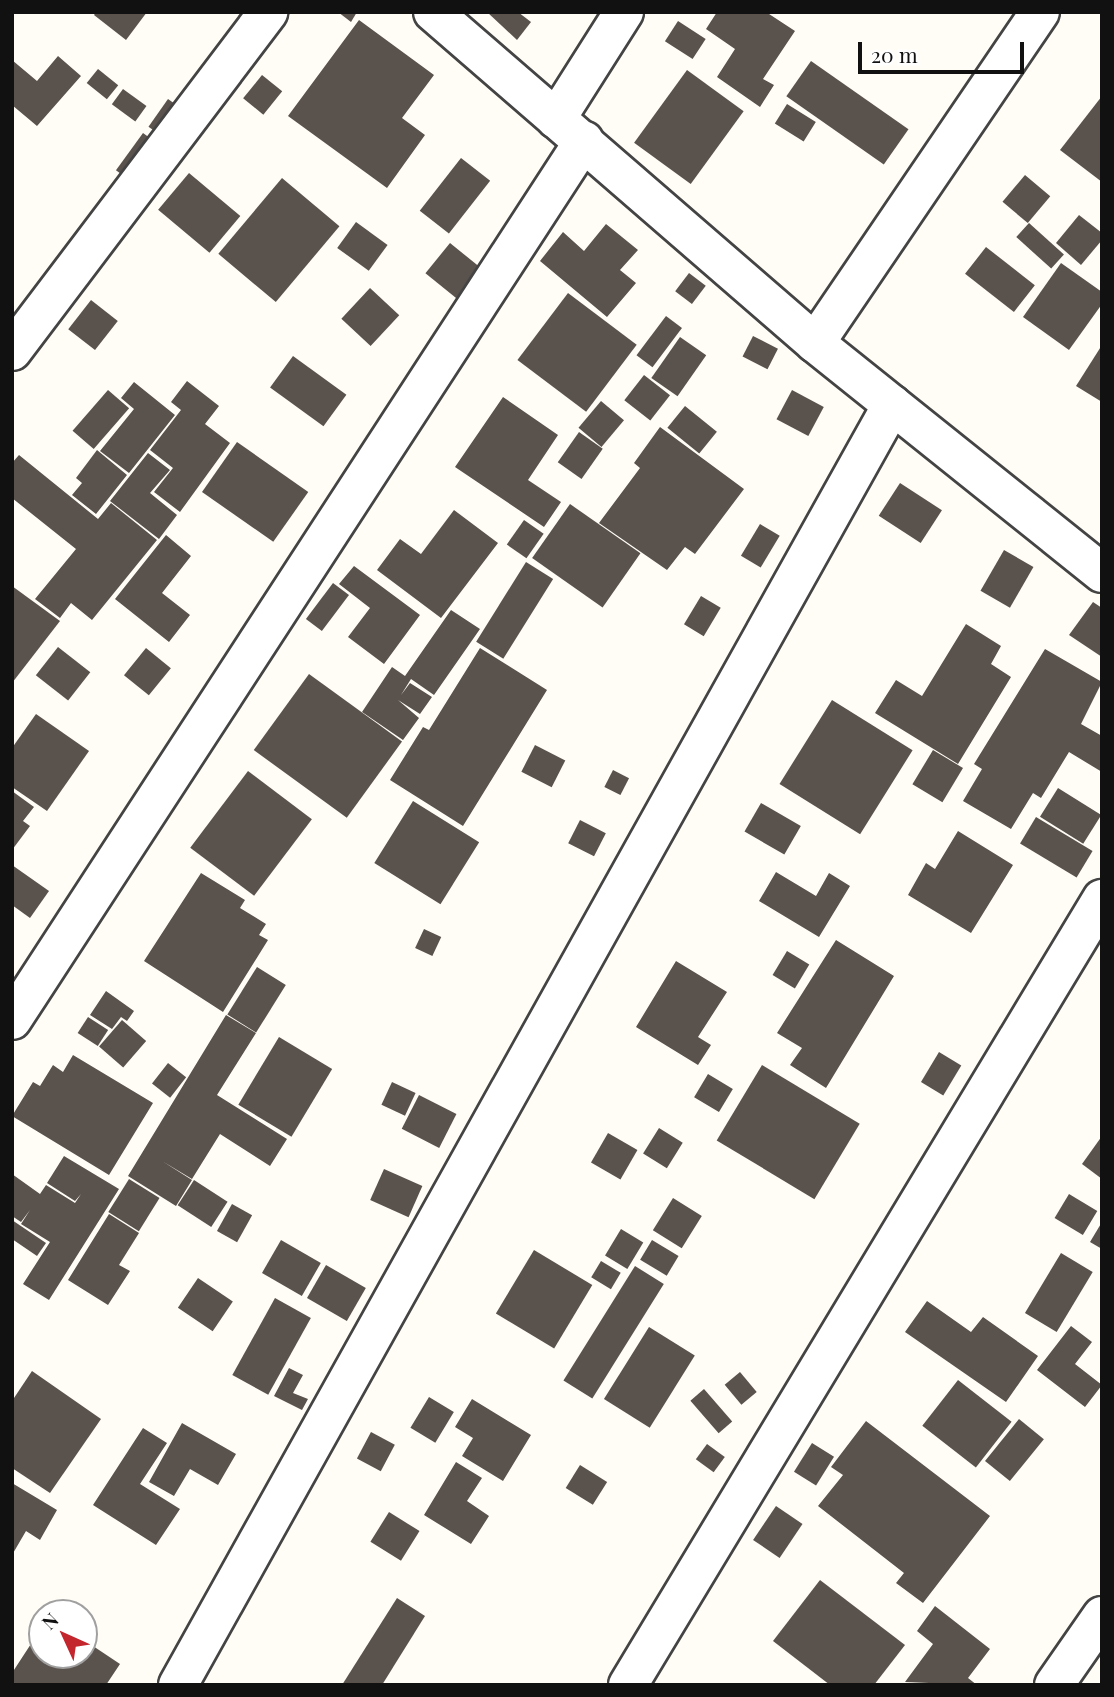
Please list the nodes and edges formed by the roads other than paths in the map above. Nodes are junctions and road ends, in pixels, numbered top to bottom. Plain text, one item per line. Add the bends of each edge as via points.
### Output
1 (268, 12) edge
2 (433, 12) edge
3 (624, 12) edge
4 (1040, 12) edge
5 (570, 130) junction
6 (815, 343) junction
7 (12, 351) edge
8 (891, 405) junction
9 (1102, 573) edge
10 (1102, 899) edge
11 (12, 1020) edge
12 (1102, 1616) edge
13 (178, 1685) edge
14 (628, 1685) edge
15 (1054, 1685) edge

1 - 7 street
2 - 5 street
3 - 5 street
4 - 6 street
5 - 6 street
5 - 11 street
6 - 8 street
8 - 9 street
8 - 13 street
10 - 14 street
12 - 15 street

